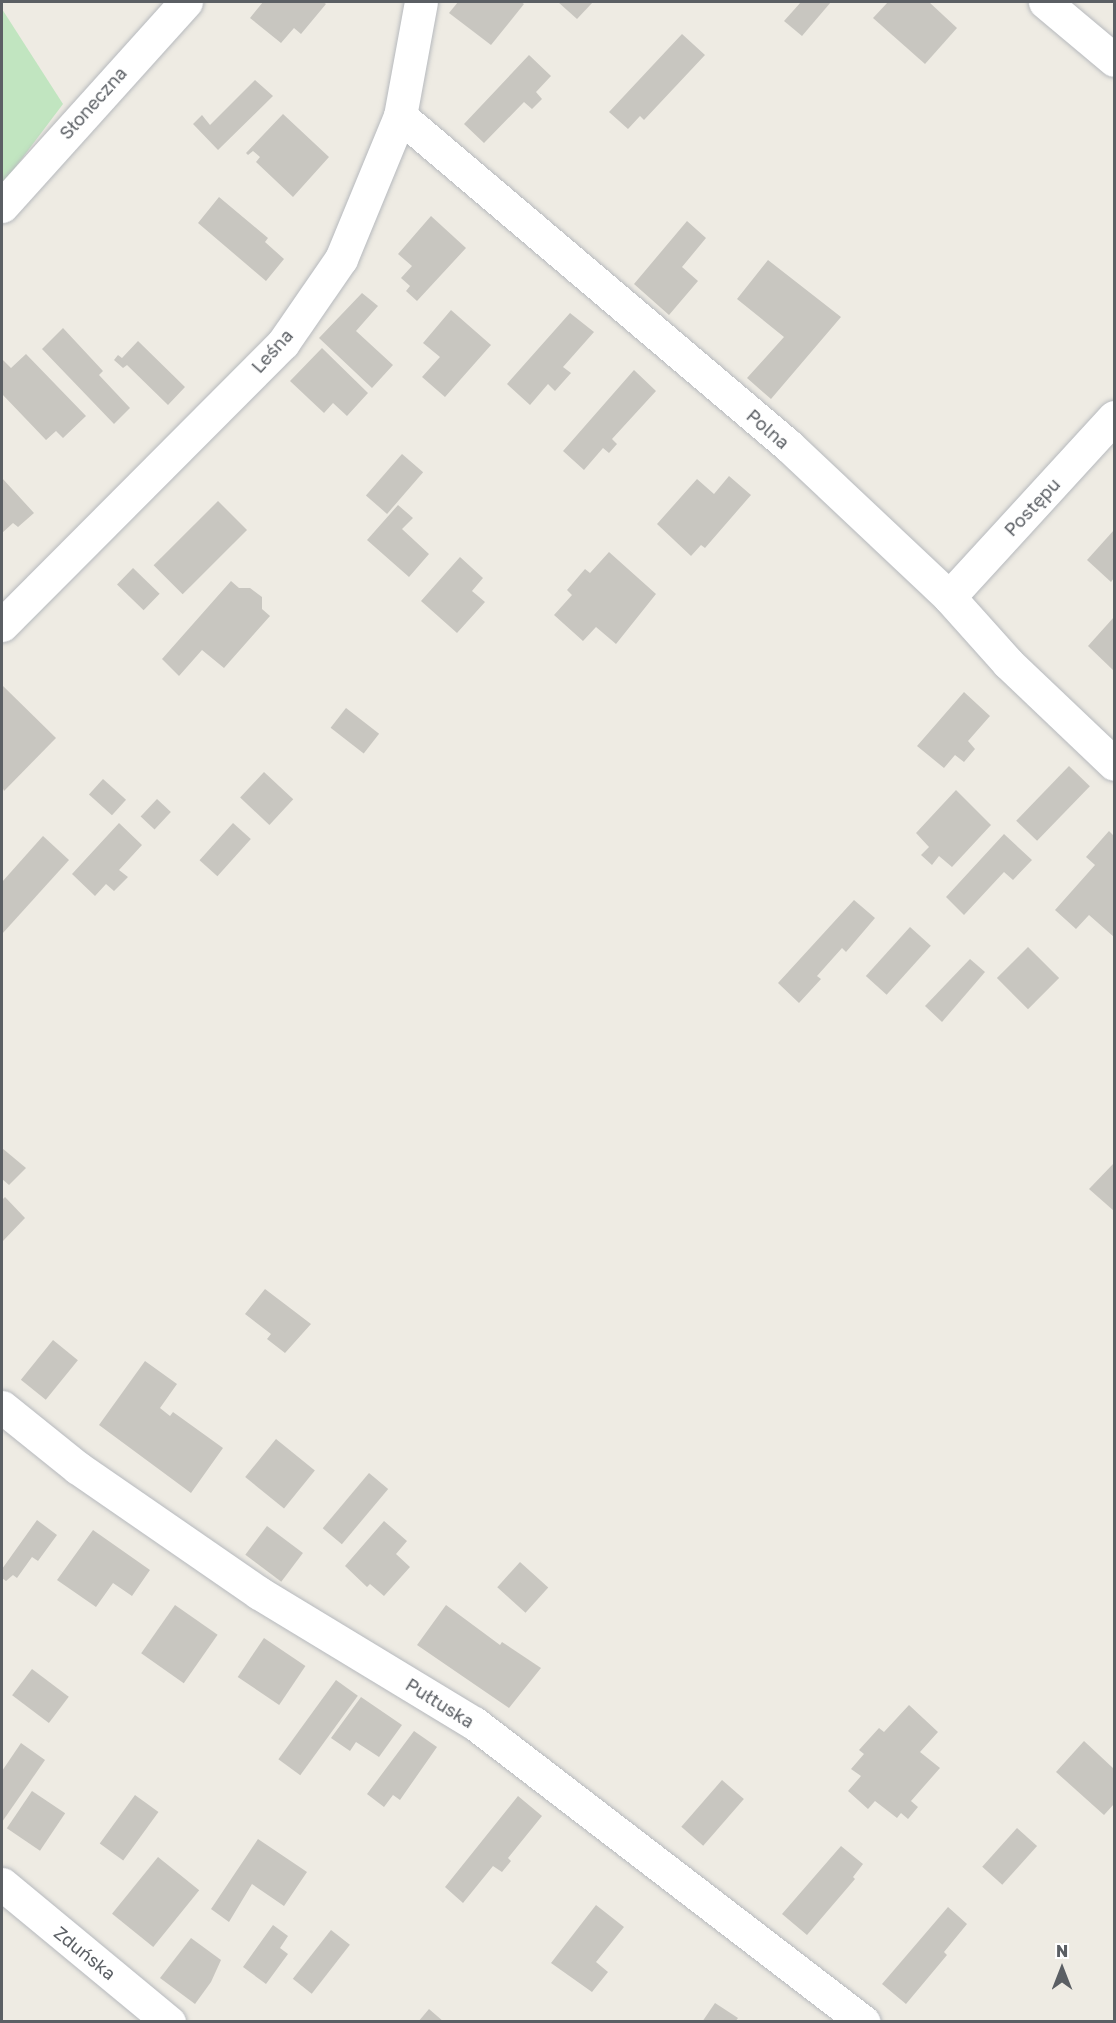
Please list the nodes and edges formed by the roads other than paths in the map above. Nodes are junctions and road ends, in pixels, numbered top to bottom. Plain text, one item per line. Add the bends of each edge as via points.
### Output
1 (186, 2) edge
2 (421, 2) edge
3 (1045, 2) edge
4 (1114, 60) edge
5 (400, 116) junction
6 (2, 206) edge
7 (1114, 417) edge
8 (949, 597) junction
9 (2, 625) edge
10 (1114, 764) edge
11 (2, 1407) edge
12 (2, 1884) edge
13 (169, 2022) edge
14 (864, 2022) edge

1 - 6 street, Słoneczna
2 - 5 street, Leśna
3 - 4 street
5 - 8 street, Polna via 789,446
5 - 9 street, Leśna via 341,259 283,343
7 - 8 street, Postępu
8 - 10 street, Polna via 1008,663
11 - 14 street, Pułtuska via 78,1468 259,1593 474,1723
12 - 13 street, Zduńska

